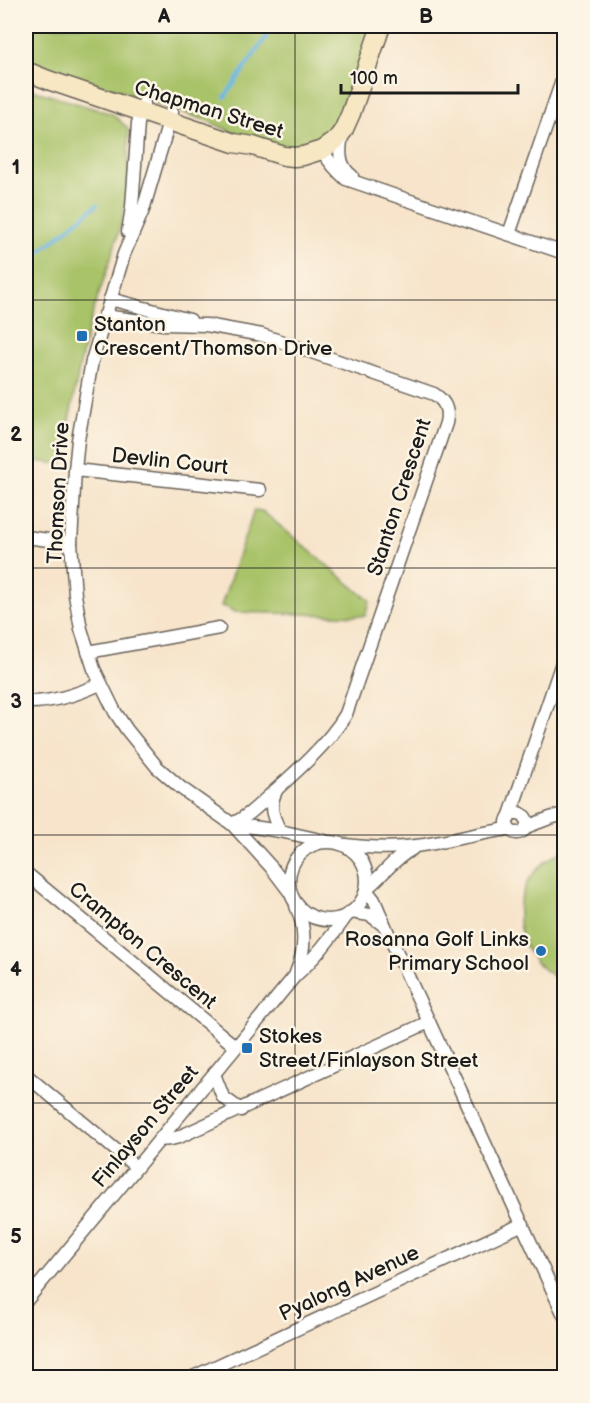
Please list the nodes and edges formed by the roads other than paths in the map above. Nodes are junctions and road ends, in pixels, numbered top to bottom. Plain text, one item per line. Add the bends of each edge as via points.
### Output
1 (381, 26) edge
2 (26, 71) edge
3 (564, 75) edge
4 (142, 107) junction
5 (170, 117) junction
6 (343, 131) junction
7 (322, 150) junction
8 (368, 186) junction
9 (509, 234) junction
10 (564, 252) edge
11 (124, 254) junction
12 (110, 298) junction
13 (104, 316) junction
14 (206, 325) junction
15 (75, 470) junction
16 (260, 490) dead end
17 (26, 537) edge
18 (72, 543) junction
19 (219, 628) dead end
20 (88, 652) junction
21 (564, 657) edge
22 (100, 684) junction
23 (26, 702) edge
24 (279, 788) junction
25 (564, 814) edge
26 (516, 821) junction
27 (232, 824) junction
28 (280, 831) junction
29 (336, 843) junction
30 (419, 846) junction
31 (26, 873) edge
32 (366, 890) junction
33 (291, 895) junction
34 (349, 914) junction
35 (388, 933) junction
36 (294, 976) junction
37 (429, 1022) junction
38 (236, 1047) junction
39 (214, 1074) junction
40 (26, 1075) edge
41 (240, 1110) junction
42 (159, 1140) junction
43 (136, 1167) junction
44 (523, 1224) junction
45 (30, 1285) edge
46 (26, 1301) edge
47 (564, 1315) edge
48 (191, 1377) edge

1 - 6 street
2 - 4 street, Chapman Street
3 - 9 street
4 - 5 street, Chapman Street
4 - 11 street, Thomson Drive
5 - 7 street, Chapman Street via 234,143 273,153 294,157
5 - 11 street, Thomson Drive via 142,210
6 - 7 street
6 - 8 street via 339,154 342,164
7 - 8 street via 346,179
8 - 9 street
9 - 10 street
11 - 12 street, Thomson Drive
12 - 13 street, Thomson Drive
12 - 14 street, Stanton Crescent
13 - 14 street, Stanton Crescent
13 - 15 street, Thomson Drive via 85,396
14 - 24 street, Stanton Crescent via 270,338 434,394 444,402 447,412 346,714 330,738
15 - 16 street, Devlin Court
15 - 18 street, Thomson Drive
17 - 18 street
18 - 20 street, Thomson Drive via 75,595
19 - 20 street
20 - 22 street, Thomson Drive
21 - 26 street via 519,790
22 - 23 street via 69,697
22 - 27 street, Thomson Drive via 127,730 157,767
24 - 27 street, Stanton Crescent
24 - 28 street via 271,809
25 - 26 street
26 - 30 street via 488,832
27 - 28 street, Thomson Drive
27 - 33 street, Thomson Drive
28 - 29 street, Thomson Drive
29 - 30 street via 387,848
29 - 32 street via 354,852 361,861 367,877
29 - 33 street via 309,846 296,858 289,874
30 - 32 street via 398,858
31 - 38 street, Crampton Crescent
32 - 34 street
32 - 35 street
33 - 34 street via 301,910 313,917 334,920
33 - 36 street, Finlayson Street via 304,935 302,956
34 - 35 street via 370,915
34 - 36 street, Finlayson Street via 315,957
35 - 37 street
36 - 38 street, Finlayson Street
37 - 41 street
37 - 44 street
38 - 39 street, Finlayson Street
39 - 41 street via 223,1097
39 - 42 street, Finlayson Street
40 - 43 street
41 - 42 street via 179,1137
42 - 43 street, Finlayson Street
43 - 45 street, Finlayson Street
44 - 47 street
44 - 48 street, Pyalong Avenue
45 - 46 street, Finlayson Street

